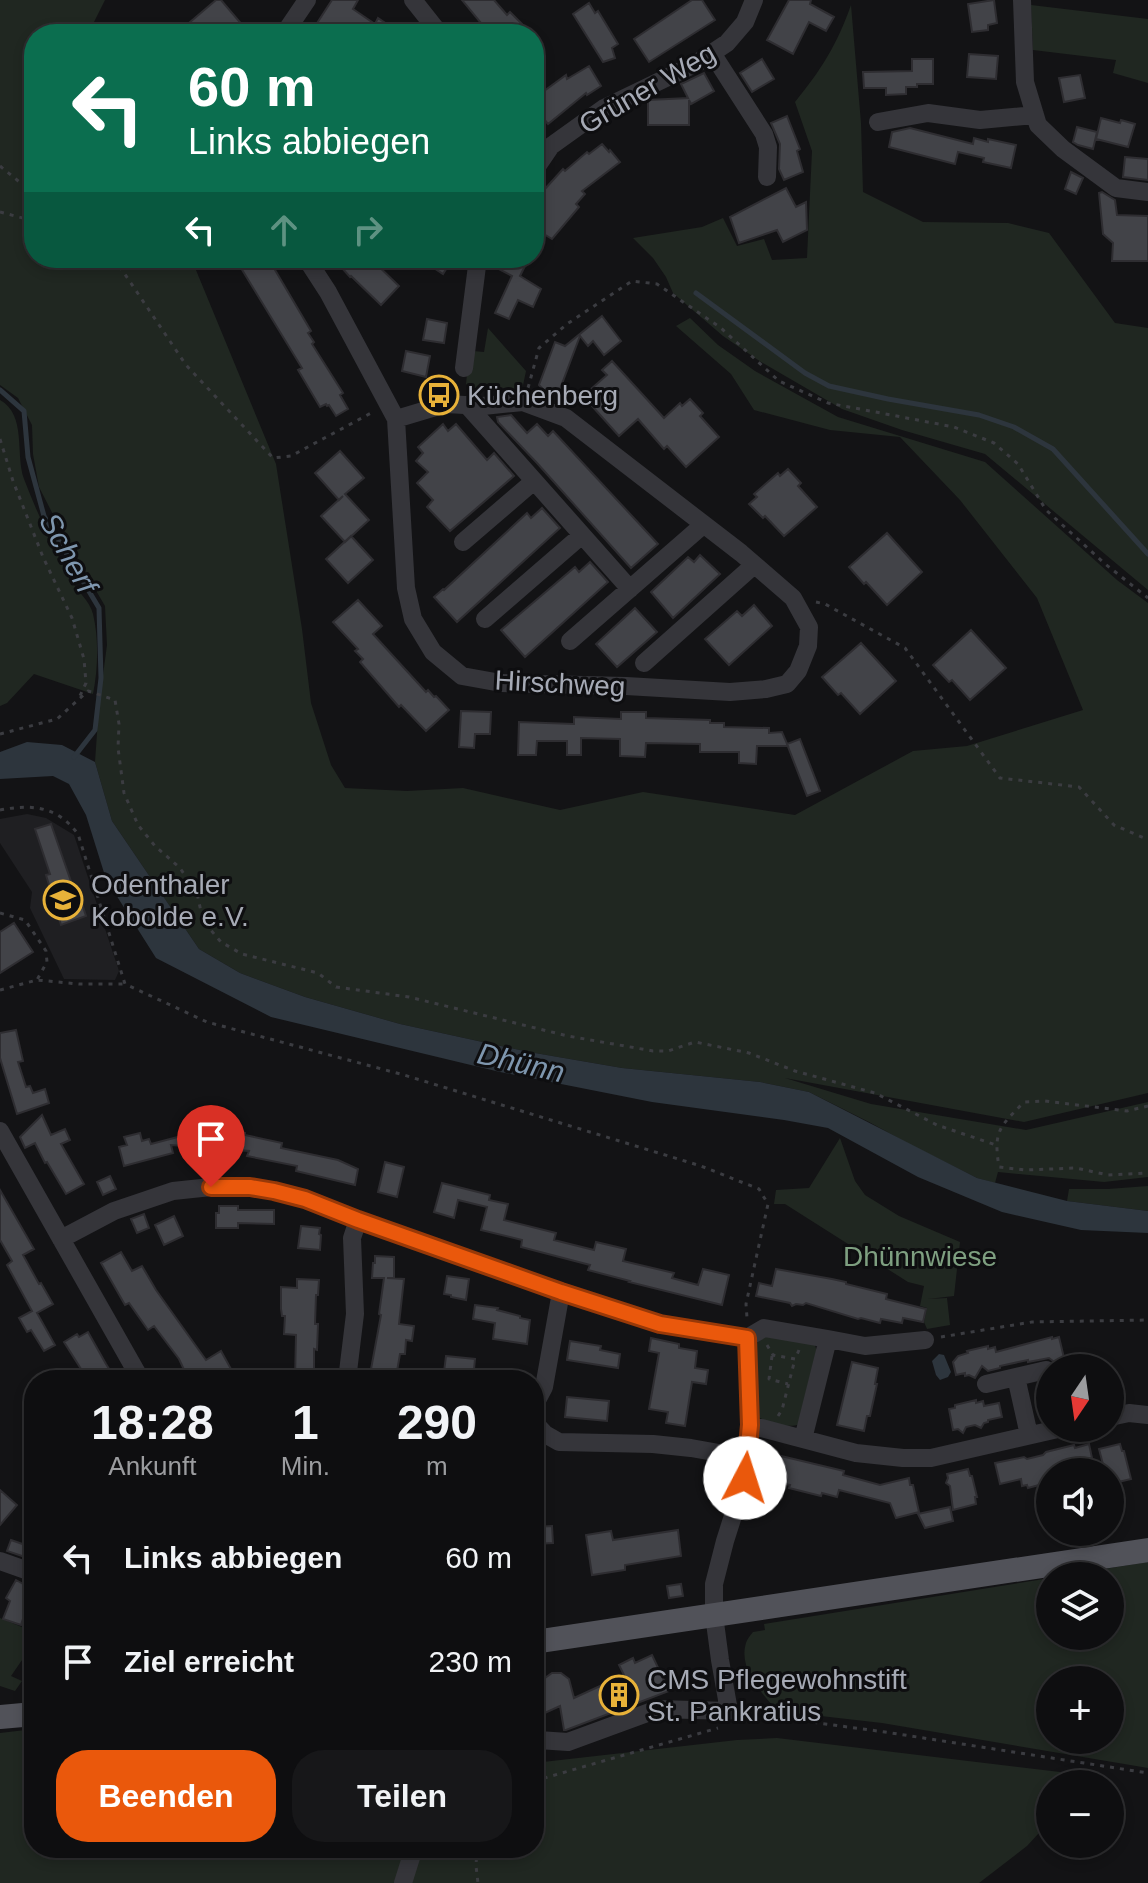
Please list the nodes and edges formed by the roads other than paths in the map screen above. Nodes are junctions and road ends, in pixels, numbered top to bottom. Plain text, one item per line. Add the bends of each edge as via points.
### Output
1 (307, 0) edge
2 (413, 0) edge
3 (754, 0) edge
4 (1022, 0) edge
5 (291, 24) edge
6 (432, 24) edge
7 (712, 53) junction
8 (1035, 115) junction
9 (878, 122) dead end
10 (544, 156) edge
11 (767, 177) dead end
12 (1148, 192) edge
13 (312, 268) edge
14 (477, 268) edge
15 (464, 368) dead end
16 (467, 405) junction
17 (392, 411) junction
18 (534, 481) junction
19 (703, 525) junction
20 (582, 535) junction
21 (463, 542) dead end
22 (754, 565) junction
23 (630, 589) junction
24 (485, 619) dead end
25 (570, 641) dead end
26 (644, 663) dead end
27 (3, 1142) edge
28 (358, 1220) junction
29 (61, 1239) junction
30 (561, 1292) junction
31 (747, 1338) junction
32 (828, 1339) junction
33 (925, 1340) road end
34 (135, 1370) edge
35 (348, 1370) edge
36 (1036, 1372) edge
37 (1016, 1377) junction
38 (986, 1384) dead end
39 (544, 1387) edge
40 (1124, 1414) edge
41 (1148, 1415) edge
42 (750, 1425) junction
43 (544, 1433) edge
44 (1036, 1434) edge
45 (1029, 1435) junction
46 (803, 1439) junction
47 (747, 1458) junction
48 (1148, 1550) edge
49 (0, 1561) edge
50 (24, 1569) edge
51 (714, 1615) junction
52 (544, 1640) edge
53 (24, 1715) edge
54 (0, 1717) edge
55 (544, 1740) edge
56 (411, 1858) edge
57 (403, 1883) edge

1 - 5 street
2 - 6 street
3 - 7 street, Grüner Weg via 745,22
4 - 8 street via 1025,82
7 - 10 street, Grüner Weg via 604,108
7 - 11 street via 764,134
8 - 9 street via 980,120 928,113
8 - 12 street via 1038,125 1063,149 1116,188
13 - 17 street, Hirschweg
14 - 15 street
16 - 17 street, Hirschweg
16 - 18 street
16 - 19 street, Hirschweg via 523,402 566,418
17 - 22 street, Hirschweg via 413,619 433,652 462,676 501,683 730,692 787,684 808,646 809,627 793,598
18 - 20 street
18 - 21 street
19 - 22 street, Hirschweg
19 - 23 street, Hirschweg
20 - 23 street
20 - 24 street
22 - 26 street, Hirschweg
23 - 25 street, Hirschweg
27 - 29 street
28 - 29 street via 274,1191 211,1187 142,1200
28 - 30 street
28 - 35 street via 352,1238 355,1314
29 - 34 street
30 - 31 street via 660,1324
30 - 39 street
31 - 32 street via 764,1328
31 - 42 street
32 - 33 street via 865,1346
32 - 46 street
36 - 37 street
37 - 38 street
37 - 45 street
40 - 41 street
42 - 46 street
42 - 47 street
43 - 47 street via 559,1442 653,1444
44 - 45 street
45 - 46 street via 931,1458 856,1453
47 - 51 street via 714,1584
48 - 51 main road
49 - 50 street
51 - 52 main road
51 - 55 street via 729,1711 658,1709 568,1742
53 - 54 main road
56 - 57 street

